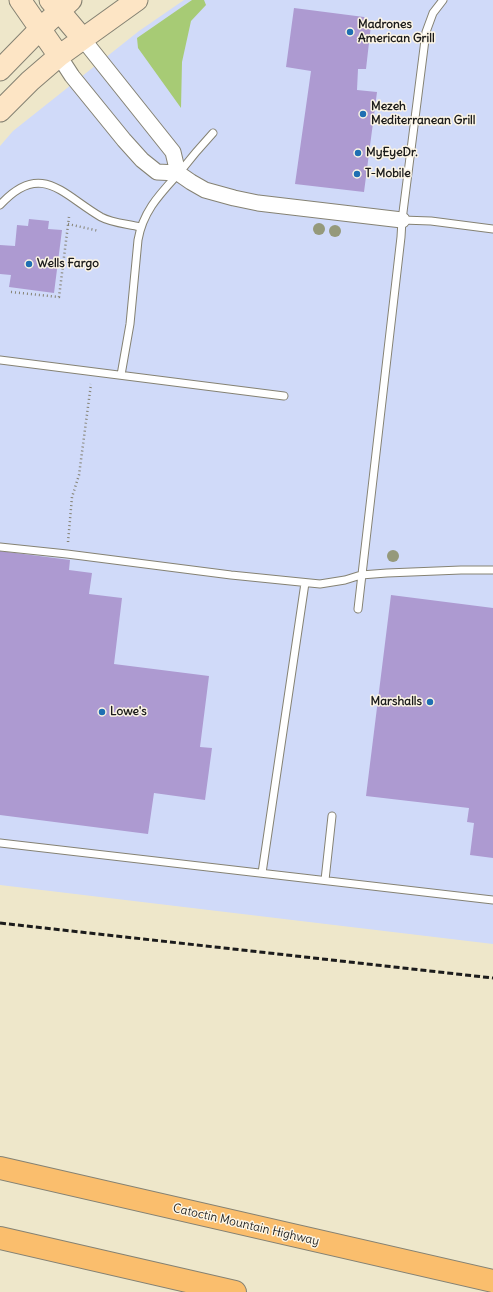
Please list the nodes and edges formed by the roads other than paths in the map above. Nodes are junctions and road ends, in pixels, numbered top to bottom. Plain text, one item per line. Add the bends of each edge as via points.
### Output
1 (20, 0) edge
2 (137, 0) edge
3 (443, 0) edge
4 (60, 3) edge
5 (40, 29) junction
6 (82, 38) junction
7 (58, 56) junction
8 (0, 70) edge
9 (0, 111) edge
10 (212, 132) dead end
11 (178, 173) junction
12 (0, 205) edge
13 (402, 220) junction
14 (140, 226) junction
15 (493, 229) edge
16 (0, 360) edge
17 (121, 375) junction
18 (284, 396) dead end
19 (0, 547) edge
20 (493, 570) edge
21 (361, 575) junction
22 (304, 583) junction
23 (358, 609) dead end
24 (332, 816) dead end
25 (0, 843) edge
26 (262, 873) junction
27 (325, 880) junction
28 (493, 900) edge
29 (0, 1168) edge
30 (0, 1238) edge
31 (493, 1281) edge
32 (235, 1292) edge

1 - 5 street
2 - 6 street
3 - 13 lane via 433,13 426,32
4 - 5 street
4 - 6 street
5 - 7 street
5 - 8 street
6 - 7 street
6 - 11 street via 173,152
7 - 9 street
7 - 11 street via 142,160 158,172
10 - 11 lane
11 - 13 street via 206,190 234,198
11 - 14 lane via 148,211
12 - 14 lane via 22,186 37,183 54,185 102,218
13 - 15 lane
13 - 21 lane
14 - 17 lane via 130,324
16 - 17 lane
17 - 18 lane
19 - 22 lane
20 - 21 lane
21 - 22 lane via 320,584
21 - 23 lane
22 - 26 lane
24 - 27 lane
25 - 26 lane
26 - 27 lane
27 - 28 lane
29 - 31 highway, Catoctin Mountain Highway
30 - 32 highway

